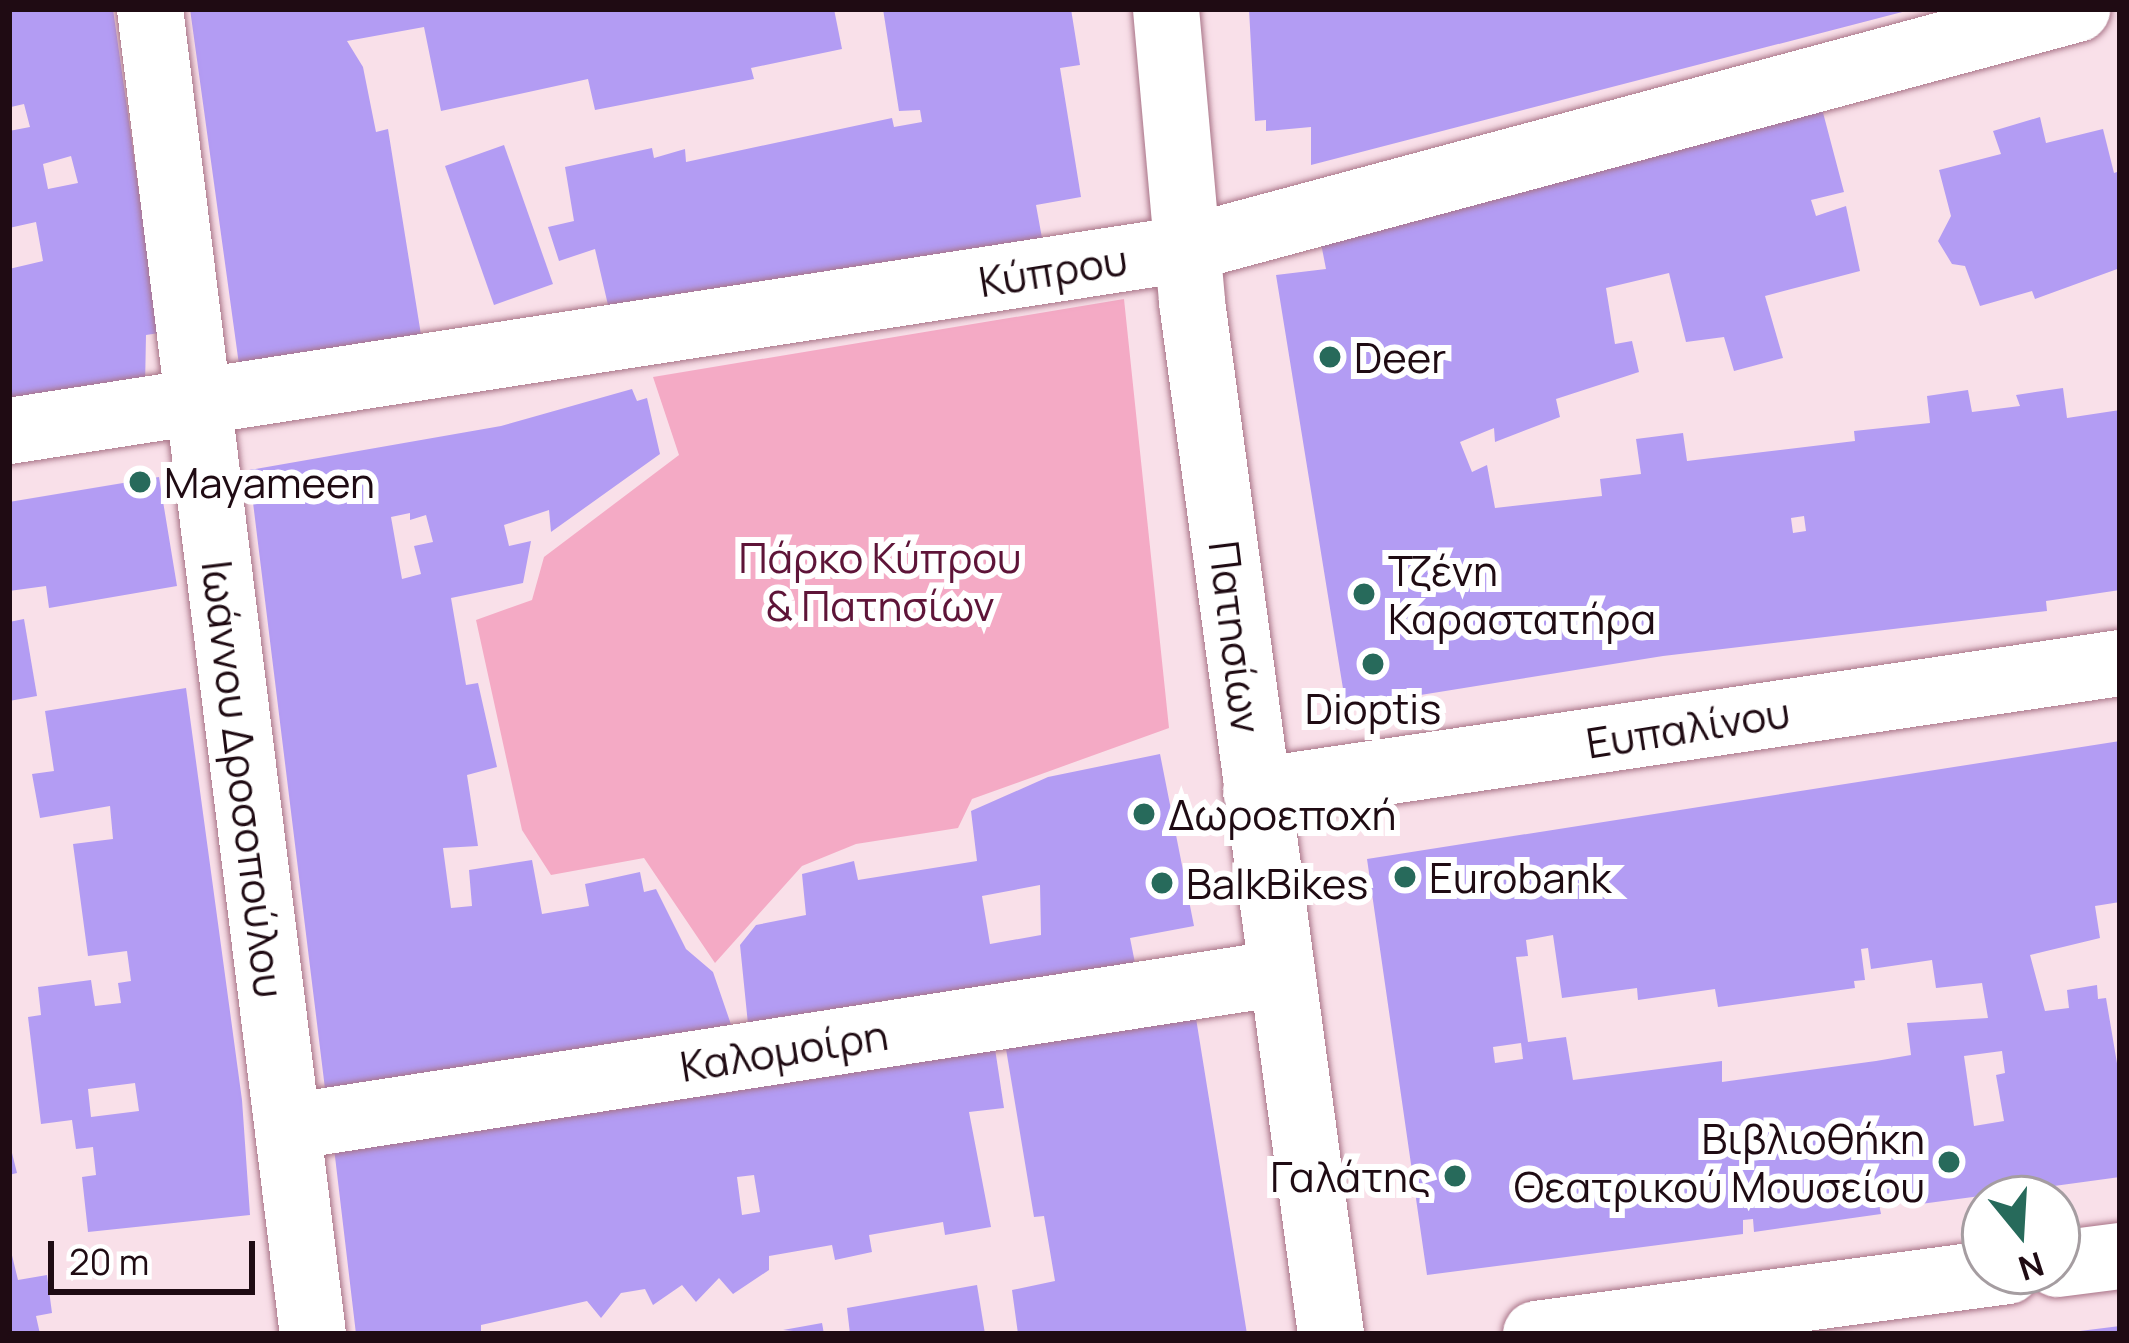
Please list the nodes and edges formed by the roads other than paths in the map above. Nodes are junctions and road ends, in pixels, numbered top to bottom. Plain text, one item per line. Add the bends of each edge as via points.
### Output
1 (150, 9) edge
2 (1166, 9) edge
3 (2077, 9) edge
4 (1186, 249) junction
5 (197, 402) junction
6 (9, 431) edge
7 (2120, 662) edge
8 (1256, 791) junction
9 (1280, 974) junction
10 (288, 1127) junction
11 (2120, 1256) edge
12 (2081, 1261) edge
13 (1961, 1277) edge
14 (313, 1334) edge
15 (1331, 1334) edge
16 (1536, 1334) edge

1 - 5 street, Ιωάννου Δροσοπούλου
2 - 4 street, Πατησίων
3 - 4 street, Κύπρου
4 - 5 street, Κύπρου
4 - 8 street, Πατησίων
5 - 6 street, Κύπρου
5 - 10 street, Ιωάννου Δροσοπούλου
7 - 8 street, Ευπαλίνου
8 - 9 street, Πατησίων
9 - 10 street, Καλομοίρη
9 - 15 street, Πατησίων
10 - 14 street, Ιωάννου Δροσοπούλου
11 - 12 street
13 - 16 street

